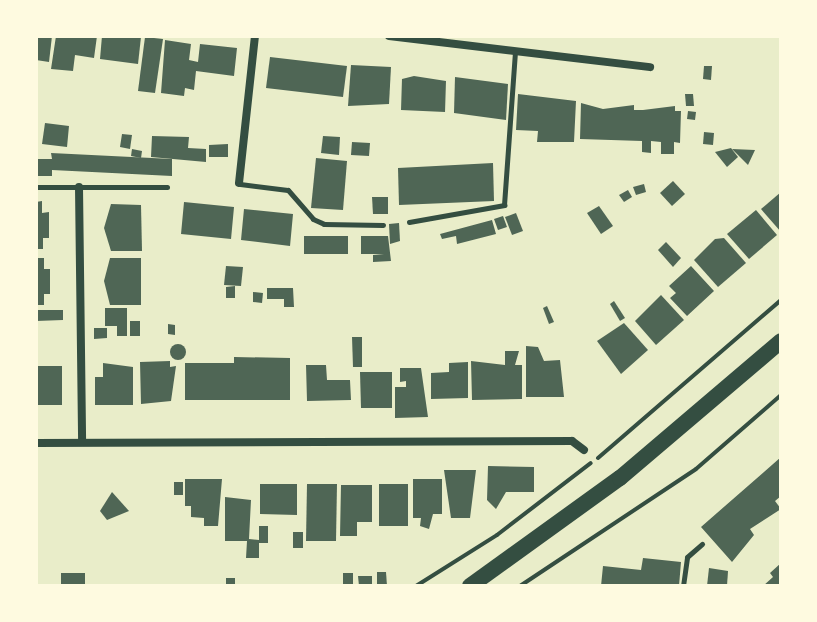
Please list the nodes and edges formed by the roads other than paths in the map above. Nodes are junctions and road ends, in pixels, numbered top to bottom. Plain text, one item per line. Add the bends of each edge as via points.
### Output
1 (255, 36) edge
2 (389, 36) edge
3 (430, 39) edge
4 (515, 52) junction
5 (650, 67) dead end
6 (239, 183) joint
7 (36, 187) edge
8 (79, 187) junction
9 (167, 187) dead end
10 (409, 222) dead end
11 (383, 225) dead end
12 (781, 341) edge
13 (82, 442) junction
14 (36, 443) edge
15 (584, 450) dead end
16 (702, 544) dead end
17 (470, 586) edge
18 (683, 586) edge

1 - 6 street
2 - 3 street
3 - 4 street
4 - 5 street
4 - 10 lane via 504,205
6 - 11 lane via 288,190 324,224
7 - 8 lane
8 - 9 lane
8 - 13 street
12 - 17 highway via 620,478
13 - 14 street
13 - 15 street via 572,441
16 - 18 lane via 687,557

